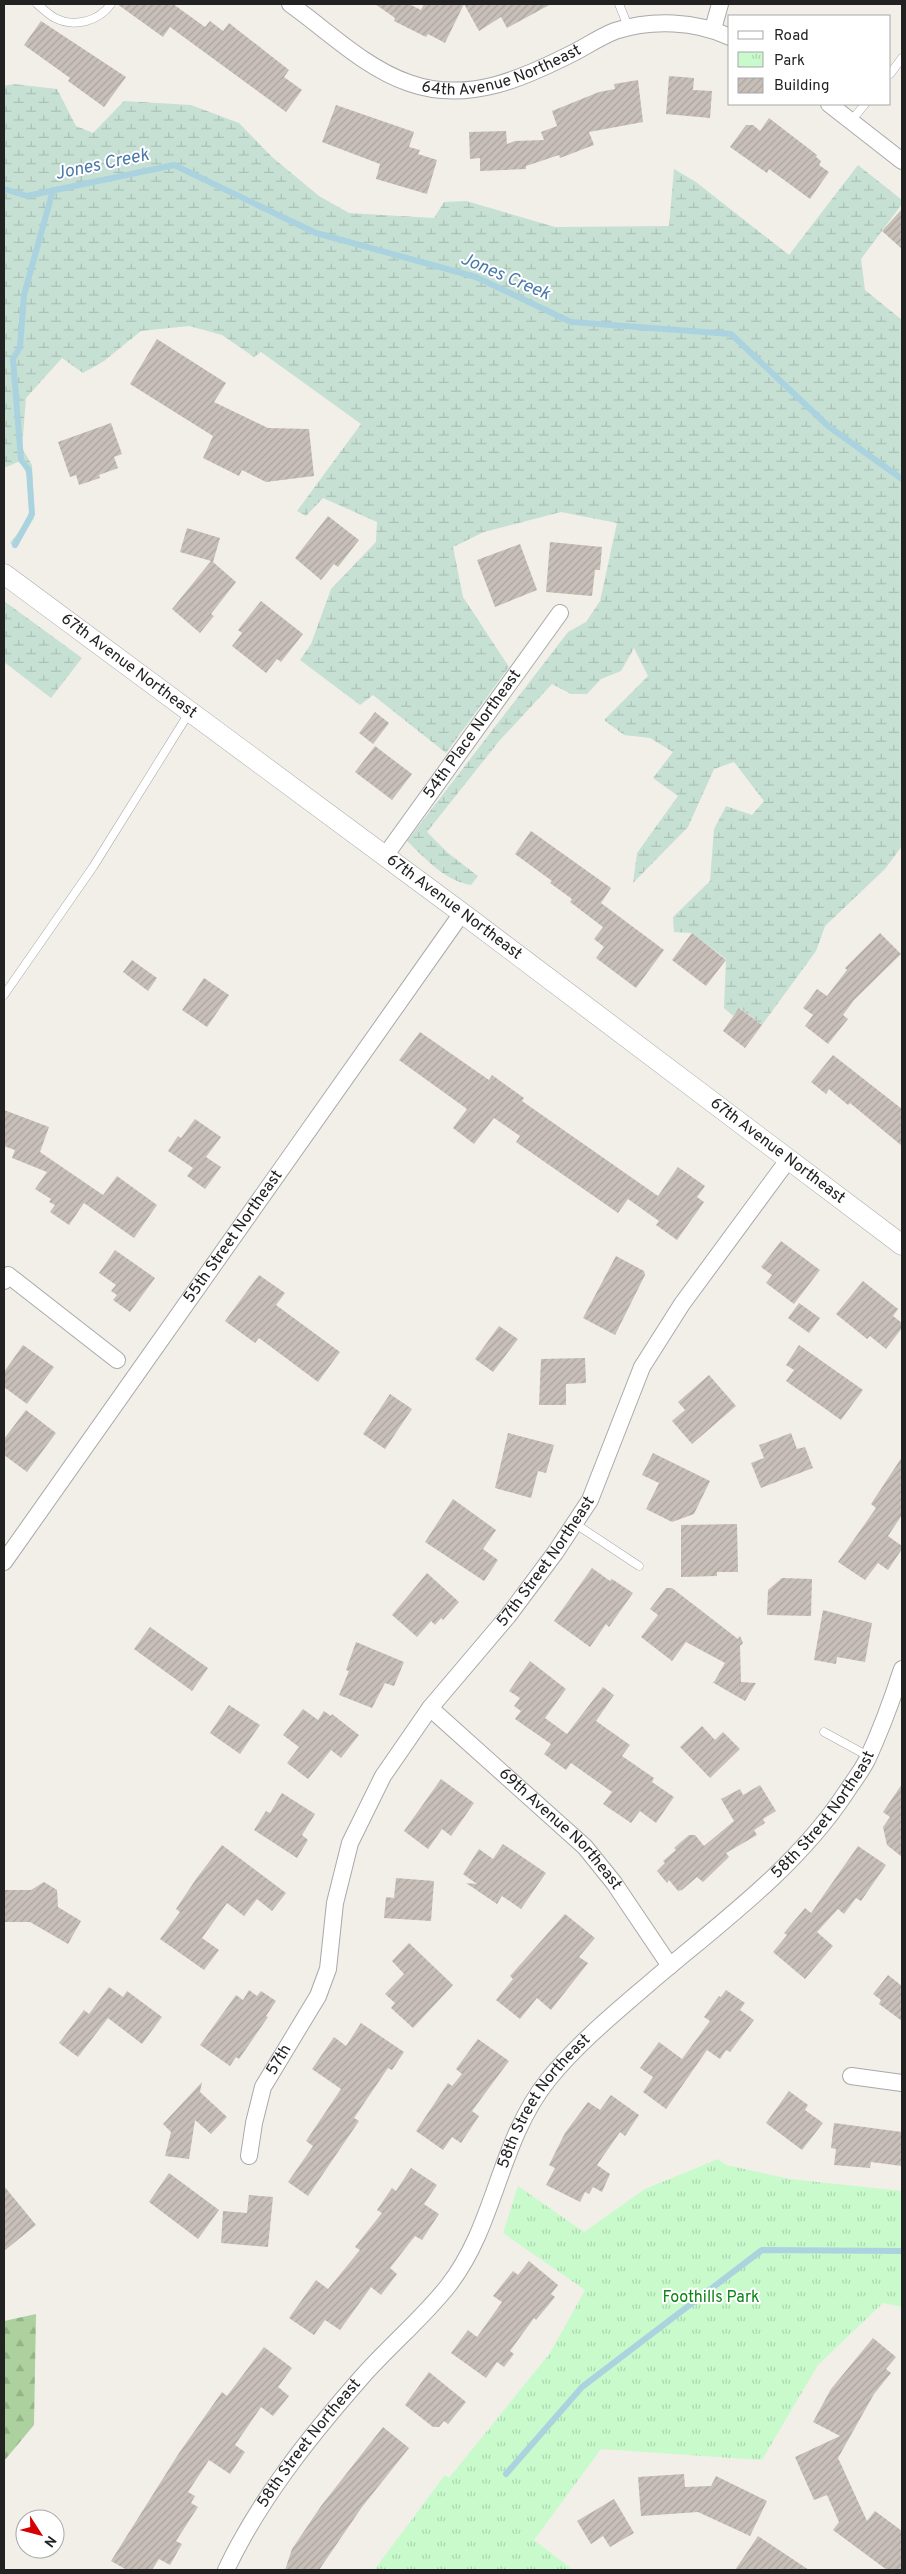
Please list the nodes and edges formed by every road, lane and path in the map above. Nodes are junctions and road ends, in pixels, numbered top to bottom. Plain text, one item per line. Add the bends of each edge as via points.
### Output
1 (37, 4) edge
2 (111, 4) edge
3 (290, 4) edge
4 (619, 4) edge
5 (720, 4) edge
6 (629, 29) junction
7 (713, 30) junction
8 (728, 36) edge
9 (902, 58) edge
10 (891, 73) edge
11 (830, 105) edge
12 (864, 105) edge
13 (851, 121) junction
14 (902, 161) edge
15 (4, 574) edge
16 (560, 614) dead end
17 (190, 712) junction
18 (385, 856) junction
19 (462, 913) junction
20 (4, 995) edge
21 (788, 1160) junction
22 (902, 1245) edge
23 (6, 1278) edge
24 (117, 1360) dead end
25 (574, 1523) junction
26 (4, 1562) edge
27 (638, 1566) dead end
28 (902, 1669) edge
29 (430, 1708) junction
30 (824, 1732) dead end
31 (868, 1756) junction
32 (670, 1966) junction
33 (328, 1969) joint
34 (851, 2076) dead end
35 (902, 2083) edge
36 (250, 2156) dead end
37 (226, 2570) edge

1 - 2 lane via 55,18 78,23 95,18
3 - 6 street, 64th Avenue Northeast via 375,67 410,84 443,90 475,90 506,84 615,31
4 - 6 lane
5 - 7 street
6 - 7 street, 64th Avenue Northeast via 651,24 681,24
7 - 8 street, 64th Avenue Northeast
9 - 10 lane
11 - 13 street
12 - 13 lane
13 - 14 street
15 - 17 street, 67th Avenue Northeast
16 - 18 street, 54th Place Northeast
17 - 18 street, 67th Avenue Northeast
17 - 20 lane via 93,867
18 - 19 street, 67th Avenue Northeast
19 - 21 street, 67th Avenue Northeast
19 - 26 street, 55th Street Northeast
21 - 22 street, 67th Avenue Northeast
21 - 25 street, 57th Street Northeast via 682,1304 642,1367 590,1500
23 - 24 street
25 - 27 lane
25 - 29 street, 57th Street Northeast via 508,1616
28 - 31 street, 58th Street Northeast
29 - 32 street, 69th Avenue Northeast via 585,1847
29 - 33 street, 57th Street Northeast via 383,1776 350,1843 335,1903
30 - 31 lane
31 - 32 street, 58th Street Northeast via 834,1810 792,1860
32 - 37 street, 58th Street Northeast via 590,2035 547,2081 517,2130 472,2250 448,2286 362,2377 317,2432 269,2495
33 - 36 street, 57th via 314,2005 264,2087
34 - 35 street

